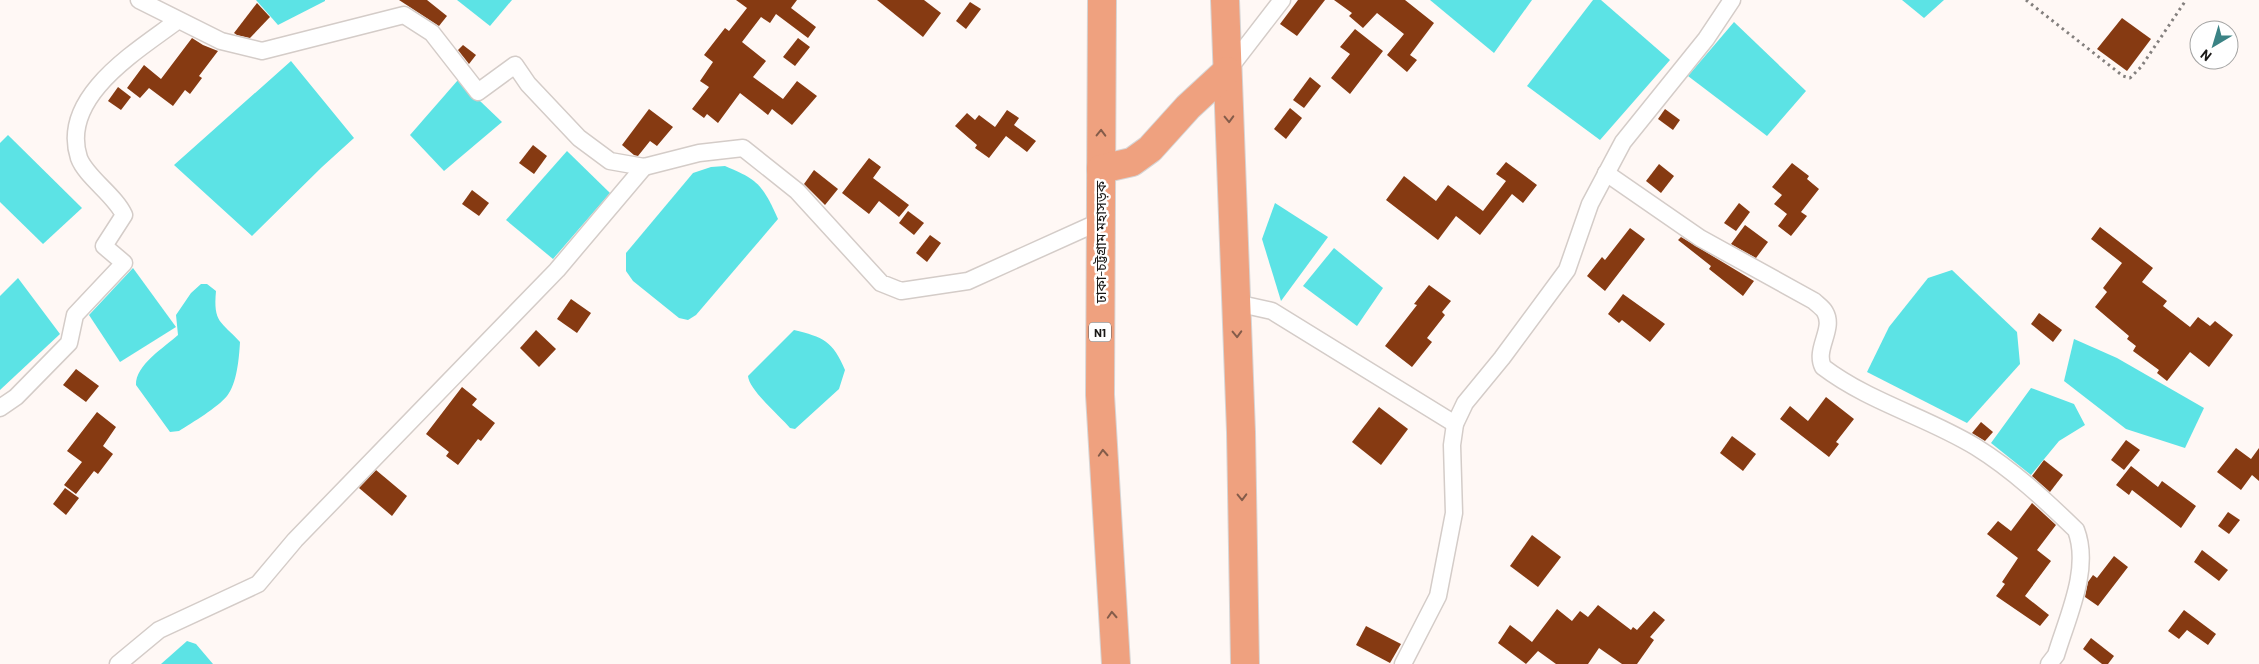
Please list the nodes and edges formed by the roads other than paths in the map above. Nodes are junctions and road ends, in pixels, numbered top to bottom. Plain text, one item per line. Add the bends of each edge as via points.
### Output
1 (139, 0) edge
2 (1102, 0) edge
3 (1225, 0) edge
4 (1282, 0) edge
5 (1732, 0) edge
6 (177, 21) junction
7 (1228, 71) junction
8 (644, 167) junction
9 (1101, 169) junction
10 (1606, 173) junction
11 (1101, 221) junction
12 (1236, 303) junction
13 (0, 408) edge
14 (1455, 424) junction
15 (118, 664) edge
16 (1116, 664) edge
17 (1245, 664) edge
18 (1403, 664) edge
19 (2049, 664) edge

1 - 6 street
9 -> 2 highway, ঢাকা-চট্টগ্রাম মহাসড়ক / N1
3 - 7 highway
4 - 7 street
5 - 10 street via 1706,39 1623,142
6 - 8 street via 221,41 262,51 404,15 432,33 478,92 515,65 528,84 579,138 610,161
6 - 13 street via 111,72 85,103 76,132 80,159 119,204 124,215 104,246 124,263 75,316 68,343 16,397
7 - 9 highway via 1188,107 1150,149 1132,162
7 -> 12 highway
8 - 11 street via 699,153 743,148 797,191 881,283 901,291 968,281
8 - 15 street via 557,270 295,540 258,584 158,630
9 - 11 highway, ঢাকা-চট্টগ্রাম মহাসড়ক / N1
10 - 14 street via 1590,204 1566,270 1465,403
10 - 19 street via 1700,238 1814,301 1825,312 1828,322 1820,359 1823,366 1868,394 1975,447 2022,480 2076,530 2080,541 2080,570 2056,655
16 -> 11 highway, ঢাকা-চট্টগ্রাম মহাসড়ক / N1 via 1100,395
12 - 14 street via 1272,311
12 -> 17 highway
14 - 18 street via 1452,445 1454,513 1438,596

